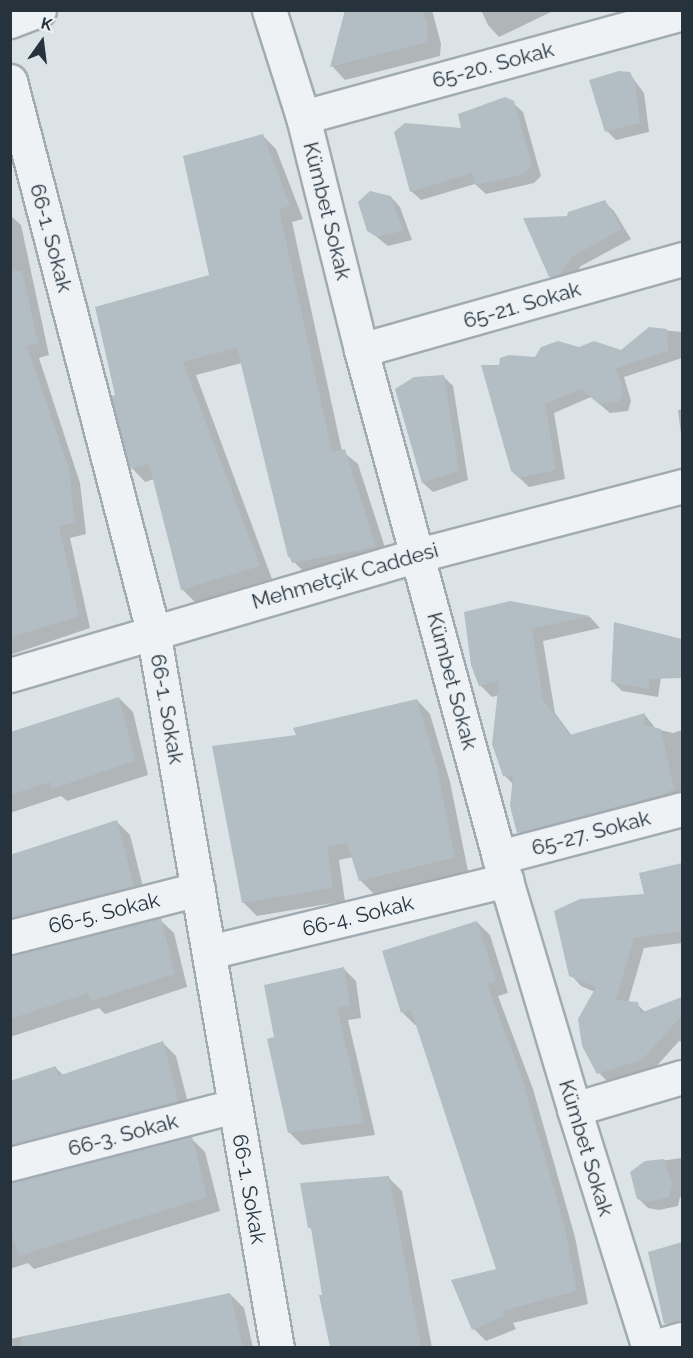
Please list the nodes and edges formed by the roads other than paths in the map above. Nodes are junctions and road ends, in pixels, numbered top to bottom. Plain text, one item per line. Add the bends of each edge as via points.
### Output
1 (39, 10) edge
2 (268, 10) edge
3 (682, 13) edge
4 (10, 21) edge
5 (10, 81) edge
6 (303, 117) junction
7 (682, 259) edge
8 (361, 350) junction
9 (682, 486) edge
10 (418, 555) junction
11 (153, 631) junction
12 (10, 675) edge
13 (682, 809) edge
14 (503, 868) junction
15 (198, 889) junction
16 (10, 937) edge
17 (209, 952) junction
18 (682, 1077) edge
19 (235, 1106) junction
20 (574, 1109) junction
21 (10, 1164) edge
22 (682, 1339) edge
23 (277, 1347) edge
24 (650, 1347) edge

1 - 4 street
2 - 6 street, Kümbet Sokak
3 - 6 street, 65-20. Sokak
5 - 11 street, 66-1. Sokak
6 - 8 street, Kümbet Sokak
7 - 8 street, 65-21. Sokak
8 - 10 street, Kümbet Sokak
9 - 10 street, Mehmetçik Caddesi
10 - 11 street, Mehmetçik Caddesi
10 - 14 street, Kümbet Sokak
11 - 12 street, Mehmetçik Caddesi
11 - 15 street, 66-1. Sokak
13 - 14 street, 65-27. Sokak
14 - 17 street, 66-4. Sokak
14 - 20 street, Kümbet Sokak
15 - 16 street, 66-5. Sokak
15 - 17 street, 66-1. Sokak
17 - 19 street, 66-1. Sokak
18 - 20 street
19 - 21 street, 66-3. Sokak
19 - 23 street, 66-1. Sokak
20 - 24 street, Kümbet Sokak
22 - 24 street

